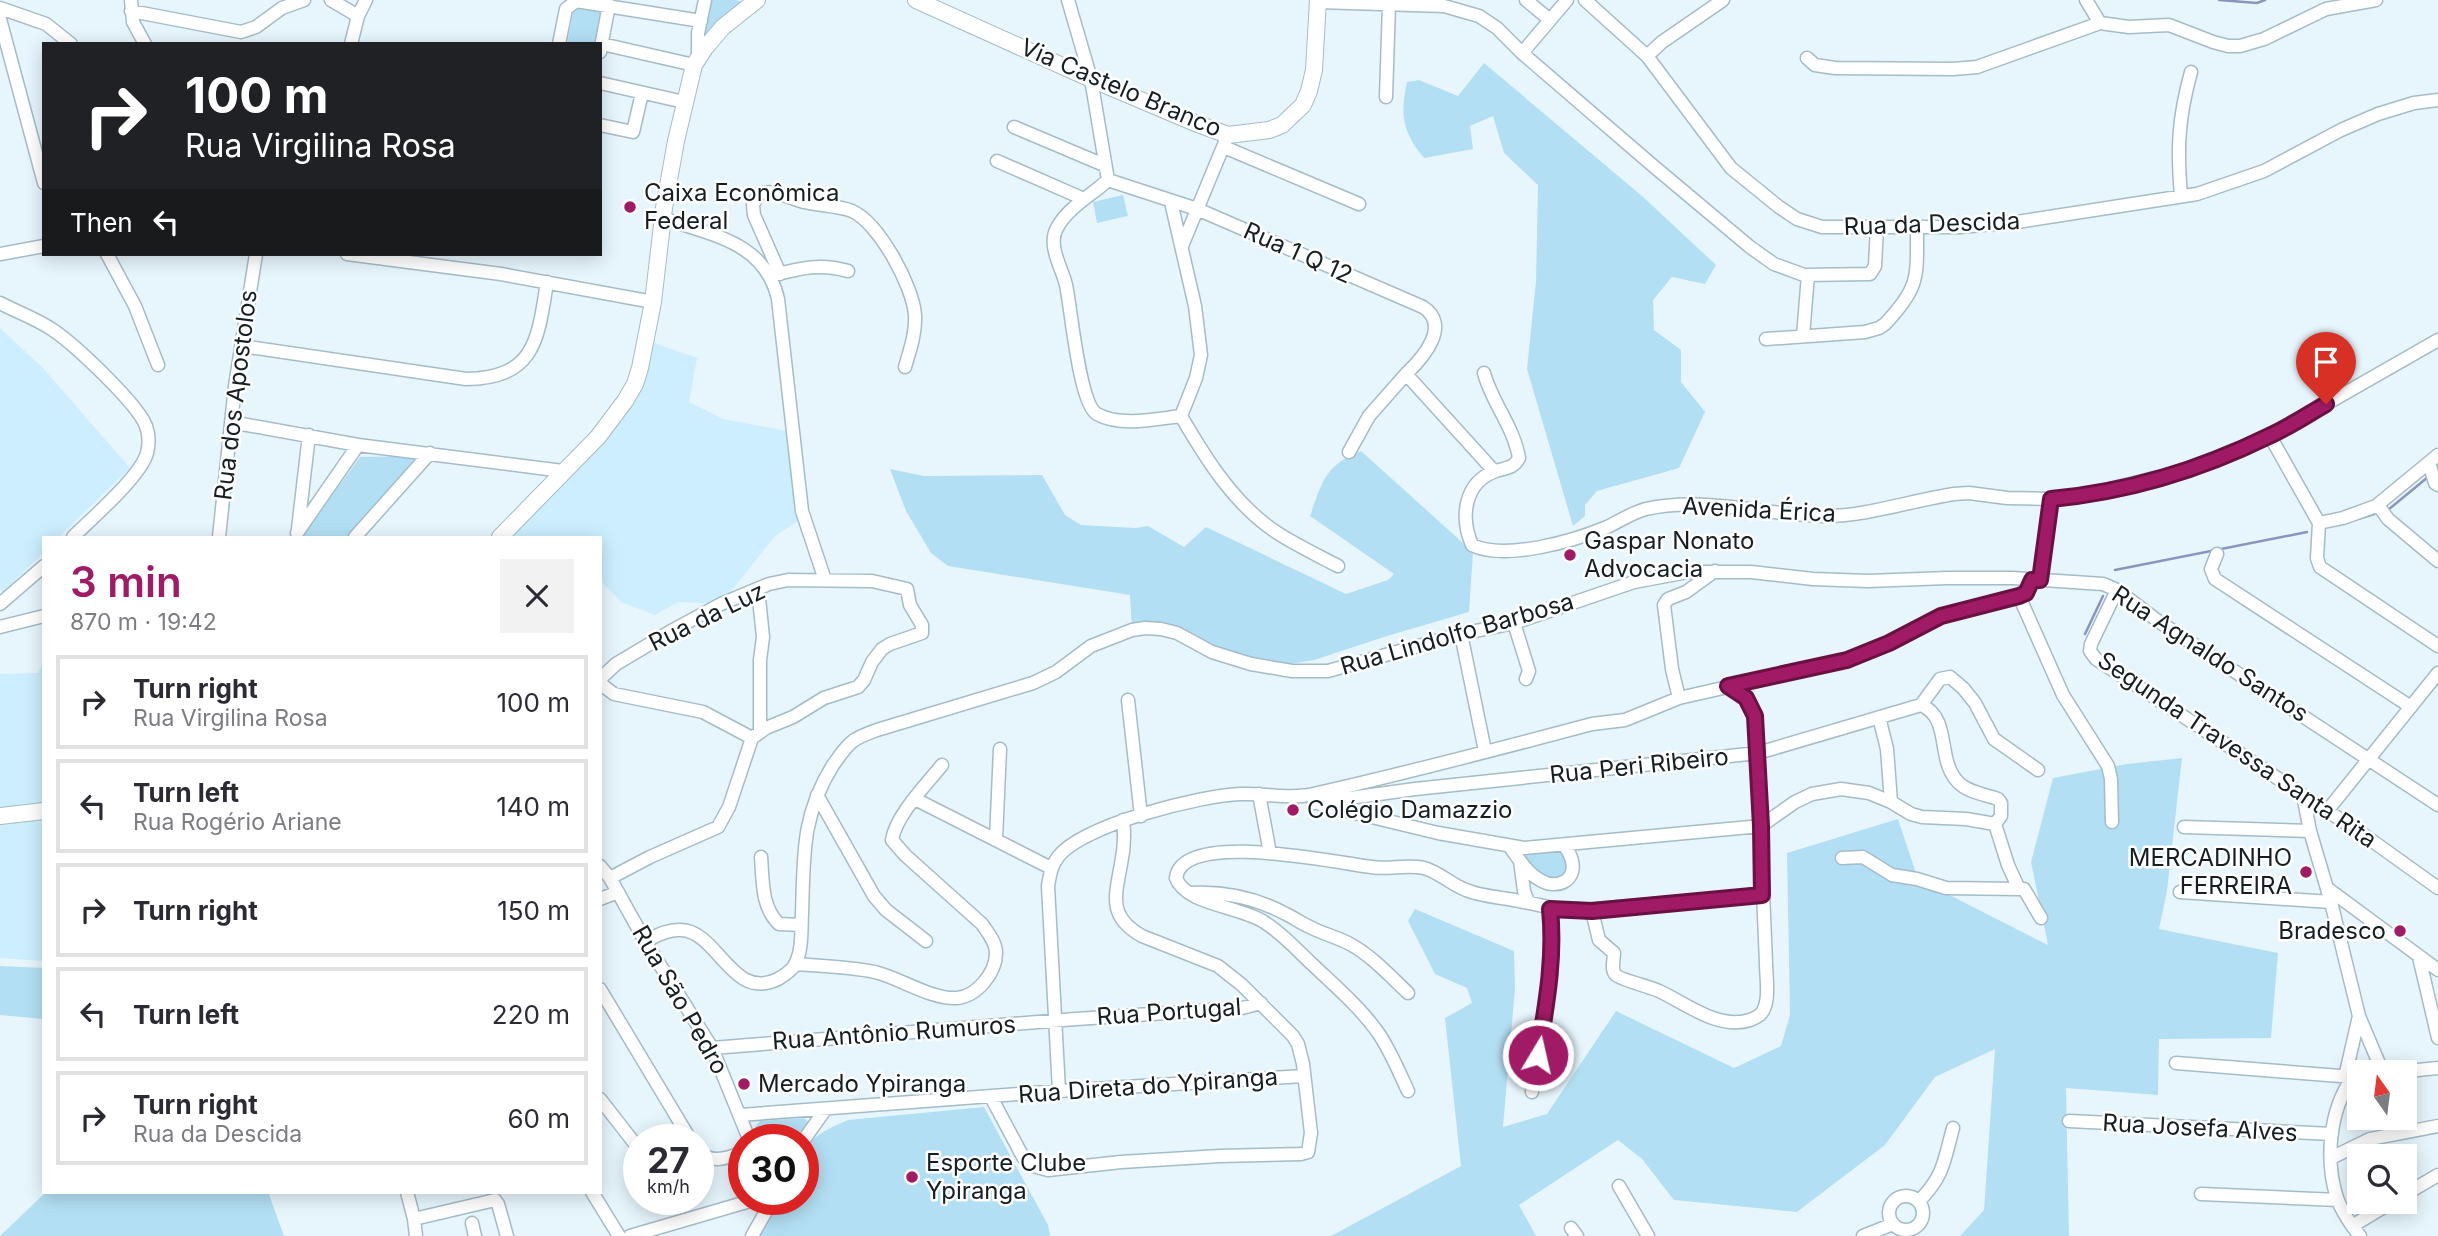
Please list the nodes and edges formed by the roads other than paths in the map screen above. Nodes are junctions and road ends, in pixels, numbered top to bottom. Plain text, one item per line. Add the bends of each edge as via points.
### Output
1 (304, 0) edge
2 (331, 0) edge
3 (366, 0) edge
4 (705, 0) edge
5 (757, 0) edge
6 (916, 0) edge
7 (1068, 0) edge
8 (1526, 0) edge
9 (1566, 0) edge
10 (1585, 0) edge
11 (1723, 0) edge
12 (2086, 0) edge
13 (2376, 0) edge
14 (1318, 1) edge
15 (1388, 4) junction
16 (608, 5) junction
17 (131, 6) edge
18 (660, 6) edge
19 (0, 8) edge
20 (358, 16) junction
21 (0, 19) edge
22 (1550, 20) junction
23 (701, 21) junction
24 (2100, 23) junction
25 (69, 42) edge
26 (144, 42) edge
27 (352, 42) edge
28 (559, 42) edge
29 (602, 42) edge
30 (602, 48) edge
31 (1522, 53) junction
32 (1647, 56) junction
33 (1807, 58) dead end
34 (696, 61) junction
35 (2191, 72) dead end
36 (1091, 79) junction
37 (602, 83) edge
38 (642, 93) junction
39 (1387, 97) dead end
40 (2438, 100) edge
41 (684, 102) junction
42 (602, 125) edge
43 (1014, 127) dead end
44 (1226, 141) junction
45 (997, 161) dead end
46 (1104, 165) junction
47 (42, 176) edge
48 (1108, 180) junction
49 (2181, 197) junction
50 (1084, 199) junction
51 (1171, 202) junction
52 (1359, 204) dead end
53 (1197, 209) junction
54 (663, 218) junction
55 (1877, 227) junction
56 (1917, 229) junction
57 (42, 246) edge
58 (1182, 246) junction
59 (0, 254) edge
60 (108, 256) edge
61 (256, 256) edge
62 (377, 256) edge
63 (848, 271) dead end
64 (775, 275) junction
65 (1808, 275) junction
66 (547, 282) junction
67 (653, 302) junction
68 (0, 303) edge
69 (1803, 336) junction
70 (1766, 339) dead end
71 (2438, 340) edge
72 (242, 346) junction
73 (158, 365) dead end
74 (905, 367) dead end
75 (1484, 373) dead end
76 (1406, 374) junction
77 (1181, 416) junction
78 (231, 422) junction
79 (309, 435) junction
80 (2270, 436) junction
81 (358, 445) junction
82 (1349, 452) dead end
83 (430, 453) junction
84 (2433, 459) edge
85 (563, 471) junction
86 (1494, 471) junction
87 (2436, 484) edge
88 (2051, 499) junction
89 (2378, 505) junction
90 (2319, 523) junction
91 (297, 535) edge
92 (74, 536) edge
93 (219, 536) edge
94 (356, 536) edge
95 (501, 536) edge
96 (2217, 554) dead end
97 (2438, 561) edge
98 (1338, 566) dead end
99 (42, 568) edge
100 (1715, 570) junction
101 (825, 580) junction
102 (2036, 580) junction
103 (758, 589) junction
104 (2117, 590) junction
105 (2019, 596) junction
106 (0, 604) edge
107 (42, 615) edge
108 (2, 623) edge
109 (1514, 623) junction
110 (1461, 634) junction
111 (2438, 646) edge
112 (2438, 673) edge
113 (602, 678) edge
114 (1526, 680) dead end
115 (602, 685) edge
116 (1728, 686) junction
117 (1679, 698) junction
118 (1128, 700) dead end
119 (1922, 705) junction
120 (2411, 706) junction
121 (1879, 717) junction
122 (756, 735) junction
123 (1000, 749) dead end
124 (1485, 751) junction
125 (1758, 753) junction
126 (2369, 759) junction
127 (942, 765) dead end
128 (2038, 770) dead end
129 (817, 794) junction
130 (1259, 794) junction
131 (2303, 795) junction
132 (1295, 798) junction
133 (915, 799) junction
134 (1891, 802) junction
135 (1314, 803) junction
136 (2438, 805) edge
137 (42, 811) edge
138 (2327, 811) junction
139 (0, 816) edge
140 (1141, 816) junction
141 (1124, 820) junction
142 (2112, 822) dead end
143 (1995, 824) junction
144 (1761, 826) junction
145 (2184, 827) dead end
146 (2311, 831) junction
147 (996, 839) junction
148 (1565, 846) junction
149 (1510, 847) junction
150 (1270, 853) junction
151 (761, 856) dead end
152 (1842, 858) dead end
153 (1520, 861) junction
154 (602, 868) edge
155 (1051, 868) junction
156 (610, 878) junction
157 (2019, 888) junction
158 (2327, 888) junction
159 (2438, 888) edge
160 (618, 892) junction
161 (2180, 892) dead end
162 (1187, 893) junction
163 (1762, 895) junction
164 (602, 898) edge
165 (1528, 902) junction
166 (2331, 902) junction
167 (1550, 909) junction
168 (1592, 911) junction
169 (2041, 918) dead end
170 (801, 925) junction
171 (645, 941) junction
172 (926, 941) dead end
173 (2419, 957) junction
174 (795, 964) junction
175 (2438, 970) edge
176 (602, 992) edge
177 (1408, 993) dead end
178 (1261, 1003) junction
179 (2359, 1016) junction
180 (1076, 1019) joint
181 (1055, 1021) junction
182 (2438, 1038) edge
183 (712, 1048) junction
184 (2355, 1060) edge
185 (2380, 1060) edge
186 (2176, 1063) dead end
187 (2438, 1068) edge
188 (2417, 1070) edge
189 (1304, 1076) junction
190 (2347, 1077) edge
191 (2347, 1088) edge
192 (1059, 1091) junction
193 (1408, 1091) dead end
194 (1532, 1092) dead end
195 (991, 1097) junction
196 (602, 1103) edge
197 (825, 1110) junction
198 (740, 1115) junction
199 (2069, 1121) dead end
200 (681, 1124) edge
201 (743, 1124) edge
202 (815, 1124) edge
203 (2438, 1126) edge
204 (1953, 1128) dead end
205 (623, 1129) edge
206 (2332, 1134) junction
207 (2331, 1157) junction
208 (2438, 1175) edge
209 (1619, 1186) dead end
210 (2417, 1187) edge
211 (408, 1194) edge
212 (593, 1194) edge
213 (2201, 1194) dead end
214 (491, 1196) edge
215 (2338, 1200) junction
216 (1919, 1201) junction
217 (728, 1208) edge
218 (2377, 1214) edge
219 (763, 1215) edge
220 (414, 1219) junction
221 (471, 1223) dead end
222 (1893, 1224) junction
223 (2356, 1231) edge
224 (645, 1234) edge
225 (416, 1236) edge
226 (475, 1236) edge
227 (507, 1236) edge
228 (619, 1236) edge
229 (630, 1236) edge
230 (752, 1236) edge
231 (1648, 1236) edge
232 (1863, 1236) edge

1 - 17 street via 241,32
2 - 20 street
3 - 20 street
4 - 23 street
5 - 34 main road via 723,27
6 - 36 main road, Via Castelo Branco
7 - 36 street
8 - 22 street
9 - 22 street
10 - 32 street, Rua da Descida
11 - 32 street
12 - 24 street
13 - 24 street via 2326,9 2240,46 2169,25
14 - 15 street
14 - 44 main road, Via Castelo Branco via 1314,70 1303,105 1282,125
15 - 31 street via 1461,9 1497,28
15 - 39 street
16 - 18 street
16 - 28 street via 576,1 566,9
16 - 29 street
17 - 26 street via 133,22
18 - 23 street
19 - 25 street via 38,20
20 - 27 street
21 - 47 street
22 - 31 street
23 - 34 street
24 - 33 street via 1977,67 1835,68 1815,65
30 - 34 street
31 - 65 street via 1750,247 1774,264
32 - 55 street, Rua da Descida via 1731,168 1771,201 1797,219 1822,228
34 - 41 main road
35 - 49 street via 2179,125
36 - 44 main road, Via Castelo Branco
36 - 46 street
37 - 38 street
38 - 41 street
38 - 42 street via 633,132
40 - 49 street, Rua da Descida via 2378,114 2264,171
41 - 54 main road
43 - 46 street
44 - 52 street
44 - 53 street
45 - 50 street
46 - 48 street
48 - 50 street
48 - 51 street, Rua 1 Q 12
49 - 56 street, Rua da Descida via 2017,222
50 - 77 street via 1056,229 1054,240 1091,408 1118,420
51 - 53 street, Rua 1 Q 12
51 - 58 street
53 - 58 street
53 - 76 street, Rua 1 Q 12 via 1423,307 1434,317 1435,331 1422,358
54 - 64 street via 729,240
54 - 67 main road
55 - 56 street, Rua da Descida
55 - 65 street via 1871,275
56 - 69 street via 1914,285 1885,324 1865,332
57 - 59 street
58 - 77 street via 1201,355
60 - 73 street via 135,306
61 - 72 street, Rua dos Apostolos
62 - 66 street
63 - 64 street via 822,266
64 - 74 street via 754,215 754,200 764,192 852,211 864,219 910,293 914,340
64 - 101 street via 802,511
65 - 69 street
66 - 67 street
66 - 72 street via 531,348 516,369 488,379
67 - 85 main road via 635,384 613,420
68 - 92 street via 51,329 78,349 146,425 147,454 135,474
69 - 70 street
71 - 80 street
72 - 78 street, Rua dos Apostolos
75 - 86 street via 1519,458 1514,465
76 - 82 street via 1369,416
76 - 86 street
77 - 98 street via 1242,503 1274,531
78 - 79 street
78 - 93 street, Rua dos Apostolos
79 - 81 street
79 - 91 street
80 - 88 street via 2179,472
80 - 90 street
81 - 83 street
81 - 91 street
83 - 85 street
83 - 94 street
84 - 87 street
84 - 89 street
85 - 95 main road
86 - 88 street, Avenida Érica via 1467,498 1467,534 1479,549 1502,551 1555,545 1643,510 1676,505 1830,516 1954,494
88 - 102 street
89 - 90 street
89 - 97 street
90 - 111 street via 2320,568
96 - 120 street via 2211,569 2215,579
99 - 106 street
100 - 102 street, Rua Lindolfo Barbosa via 1868,581
100 - 109 street, Rua Lindolfo Barbosa via 1634,582
100 - 117 street via 1664,605
101 - 103 street, Rua da Luz via 788,580
101 - 122 street, Rua da Luz via 878,581 907,589 922,633 882,649 858,687 824,698
102 - 104 street, Rua Agnaldo Santos via 2103,584
102 - 105 street
103 - 113 street, Rua da Luz via 656,639
103 - 122 street via 763,637
104 - 126 street, Rua Agnaldo Santos
104 - 131 street, Segunda Travessa Santa Rita via 2091,644 2092,654
105 - 116 street via 1941,616 1847,660
105 - 142 street via 2063,695 2111,779
107 - 108 street
109 - 110 street, Rua Lindolfo Barbosa
109 - 114 street via 1529,671
110 - 124 street
110 - 129 street, Rua Lindolfo Barbosa via 1340,669 1313,672 1230,659 1161,629 1132,630 1091,646 1046,678 860,737 840,755
112 - 120 street
115 - 122 street via 614,694 703,712
116 - 117 street
116 - 125 street via 1752,706
117 - 124 street via 1625,720
118 - 140 street
119 - 121 street, Rua Peri Ribeiro
119 - 128 street via 1940,679 1950,677 1975,703 1994,739
119 - 143 street via 1938,718 1956,781 2001,803 2001,816
120 - 126 street
121 - 125 street, Rua Peri Ribeiro
121 - 134 street
122 - 156 street via 718,827
123 - 147 street
124 - 132 street
125 - 135 street, Rua Peri Ribeiro
125 - 144 street
126 - 136 street, Rua Agnaldo Santos
126 - 138 street
127 - 133 street
129 - 170 street, Rua Lindolfo Barbosa via 806,830
129 - 172 street via 874,896
130 - 132 street
130 - 140 street via 1216,797
130 - 150 street
131 - 138 street, Segunda Travessa Santa Rita
131 - 146 street
132 - 135 street
133 - 147 street
133 - 174 street via 894,830 894,844 990,936 996,954 981,985 964,996 947,997 873,972
134 - 143 street via 1922,817
134 - 144 street via 1856,790 1827,791 1795,802
135 - 149 street
137 - 139 main road
138 - 159 street, Segunda Travessa Santa Rita
140 - 141 street
141 - 155 street via 1081,837
141 - 178 street via 1115,896 1122,920 1142,936 1218,966
143 - 157 street
144 - 148 street
144 - 163 street
145 - 146 street
146 - 158 street
147 - 155 street
148 - 149 street
148 - 153 street via 1573,862 1570,878 1562,884 1540,881
149 - 153 street
150 - 162 street via 1219,853 1188,859 1176,878
150 - 165 street via 1373,868 1418,867 1469,891
151 - 170 street via 770,913 779,924
152 - 157 street via 1863,857 1892,874 1946,888
153 - 165 street
154 - 156 street, Rua São Pedro
155 - 181 street
156 - 160 street, Rua São Pedro
157 - 169 street
158 - 166 street
158 - 173 street
160 - 164 street
160 - 171 street, Rua São Pedro
161 - 166 street
162 - 177 street via 1236,895 1286,914 1360,950
162 - 193 street via 1250,915 1287,941 1378,1032
163 - 168 street
163 - 168 street via 1766,1002 1758,1017 1742,1022 1721,1021 1645,984 1615,975 1614,953 1599,940
165 - 167 street
166 - 179 street
167 - 168 street
167 - 194 street via 1550,977
170 - 174 street, Rua Lindolfo Barbosa
171 - 174 street via 670,931 689,932 738,975 757,984 776,980
171 - 183 street, Rua São Pedro
173 - 175 street
173 - 182 street
176 - 200 street
178 - 180 street, Rua Portugal via 1242,1009
178 - 189 street via 1298,1044
179 - 184 street
179 - 185 street
180 - 181 street, Rua Antônio Rumuros
181 - 183 street, Rua Antônio Rumuros
181 - 192 street
183 - 198 street, Rua São Pedro
186 - 190 street
187 - 188 street
189 - 192 street, Rua Direta do Ypiranga
189 - 195 street via 1311,1144 1308,1152 1301,1154 1048,1170 1023,1157
191 - 206 street
192 - 195 street, Rua Direta do Ypiranga
195 - 197 street, Rua Direta do Ypiranga
196 - 205 street
197 - 198 street, Rua Direta do Ypiranga
197 - 202 street
198 - 201 street, Rua São Pedro
199 - 206 street, Rua Josefa Alves
203 - 207 street via 2370,1139
204 - 216 street via 1942,1171
206 - 207 street
207 - 215 street
208 - 210 street
209 - 231 street
211 - 220 street
212 - 228 street
213 - 215 street
214 - 220 street
214 - 227 street via 498,1204
215 - 223 street
216 - 222 street via 1904,1196 1893,1202 1889,1213
216 - 222 street via 1924,1211 1918,1226 1903,1230
217 - 224 street
218 - 223 street
219 - 230 street
220 - 225 street
221 - 226 street
222 - 232 street
224 - 229 street

